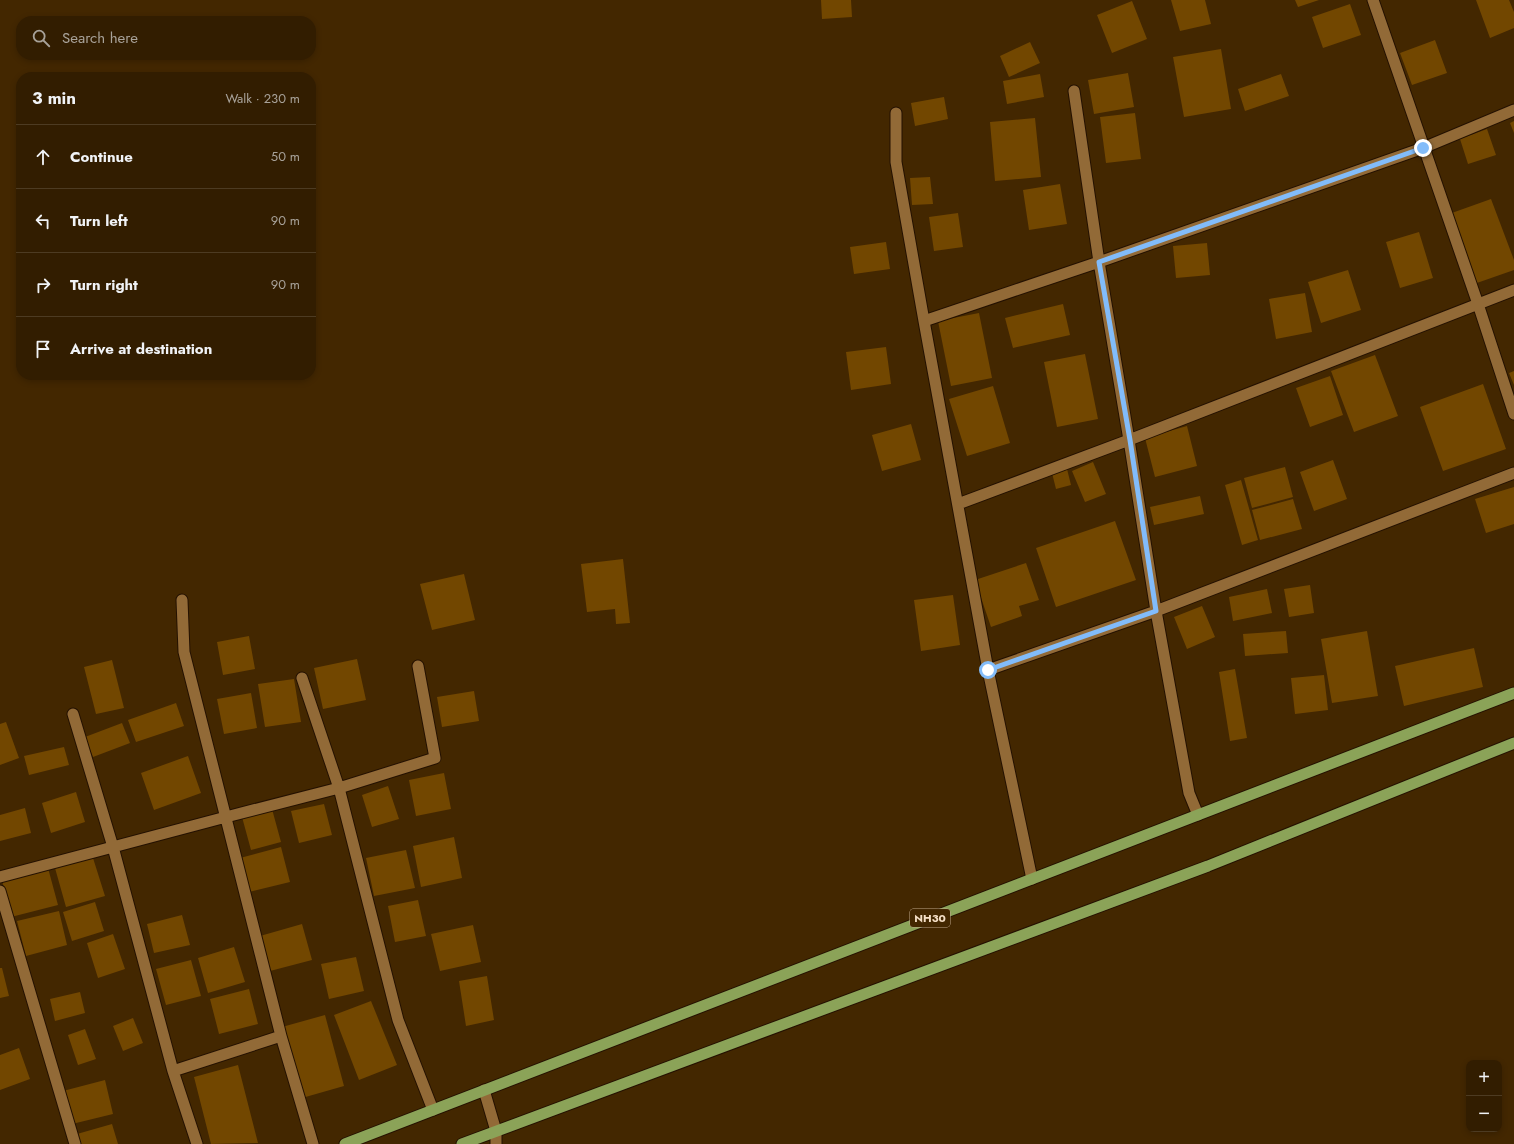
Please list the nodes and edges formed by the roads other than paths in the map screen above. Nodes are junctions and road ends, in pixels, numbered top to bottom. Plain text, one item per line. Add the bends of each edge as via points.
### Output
1 (1373, 0) edge
2 (1074, 91) dead end
3 (1514, 110) edge
4 (896, 113) dead end
5 (1423, 148) junction
6 (1099, 262) junction
7 (1514, 290) edge
8 (1478, 304) junction
9 (924, 321) junction
10 (1514, 414) edge
11 (1130, 440) junction
12 (1514, 473) edge
13 (958, 504) junction
14 (182, 600) dead end
15 (1156, 611) junction
16 (418, 666) dead end
17 (988, 670) junction
18 (302, 678) dead end
19 (1514, 693) edge
20 (74, 714) dead end
21 (1514, 743) edge
22 (339, 788) junction
23 (1198, 815) junction
24 (226, 817) junction
25 (113, 847) junction
26 (0, 877) edge
27 (1032, 879) junction
28 (0, 891) edge
29 (281, 1036) junction
30 (173, 1071) junction
31 (484, 1090) junction
32 (433, 1110) junction
33 (496, 1131) junction
34 (75, 1144) edge
35 (197, 1144) edge
36 (313, 1144) edge
37 (345, 1144) edge
38 (462, 1144) edge
39 (496, 1144) edge

1 - 5 street
2 - 6 street
3 - 5 street
4 - 9 street via 896,162
5 - 6 street
5 - 8 street
6 - 9 street
6 - 11 street
7 - 8 street
8 - 10 street
8 - 11 street
9 - 13 street
11 - 13 street
11 - 15 street
12 - 15 street
13 - 17 street
14 - 24 street via 184,652
15 - 17 street
15 - 23 street via 1189,793
16 - 22 street via 435,758
17 - 27 street
18 - 22 street
19 - 23 highway, NH30
20 - 25 street
21 - 33 highway via 1208,866
22 - 24 street
22 - 32 street via 398,1020
23 - 27 highway, NH30
24 - 25 street
24 - 29 street
25 - 26 street
25 - 30 street
27 - 31 highway, NH30
28 - 34 street
29 - 30 street
29 - 36 street
30 - 35 street
31 - 32 highway, NH30
31 - 33 street
32 - 37 highway, NH30
33 - 38 highway
33 - 39 street

